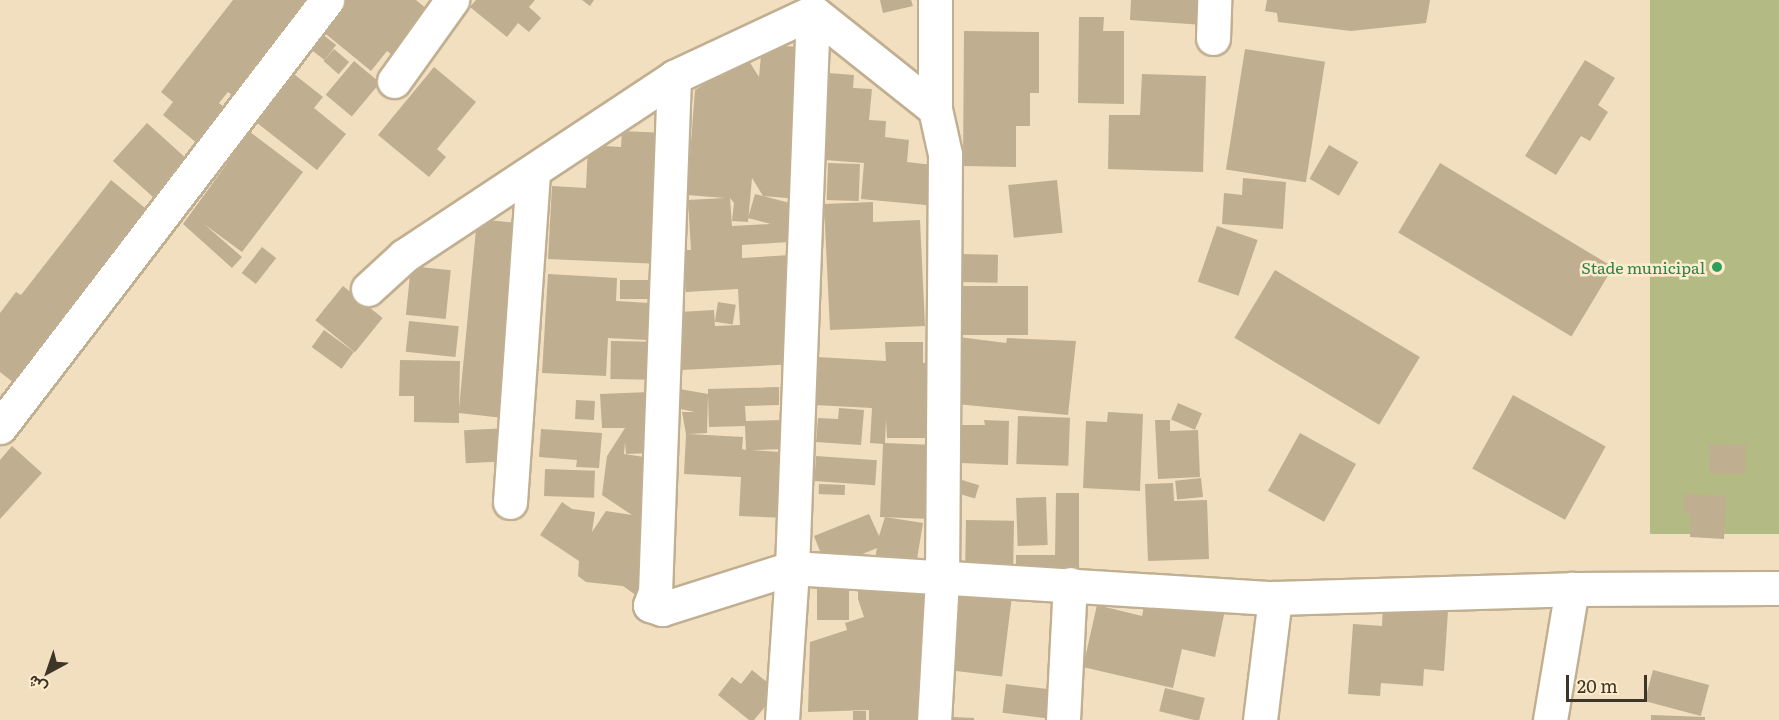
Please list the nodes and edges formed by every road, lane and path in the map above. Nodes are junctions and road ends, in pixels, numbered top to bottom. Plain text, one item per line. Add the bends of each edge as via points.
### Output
1 (327, 0) edge
2 (452, 0) edge
3 (935, 0) edge
4 (1214, 0) edge
5 (813, 12) junction
6 (1213, 38) dead end
7 (674, 77) junction
8 (394, 81) dead end
9 (935, 109) junction
10 (533, 173) junction
11 (368, 289) dead end
12 (0, 427) edge
13 (510, 502) dead end
14 (792, 568) junction
15 (942, 579) junction
16 (1070, 584) junction
17 (1779, 588) edge
18 (1572, 589) junction
19 (1275, 598) junction
20 (783, 720) edge
21 (934, 720) edge
22 (1063, 720) edge
23 (1260, 720) edge
24 (1550, 720) edge

1 - 12 street
2 - 8 street
3 - 9 street
4 - 6 street
5 - 7 street
5 - 9 street
5 - 14 street
7 - 10 street
7 - 14 street via 655,592 650,605 662,609
9 - 15 street via 945,154
10 - 11 street via 404,256
10 - 13 street
14 - 15 street
14 - 20 street
15 - 16 street
15 - 21 street
16 - 19 street
16 - 22 street
17 - 18 street
18 - 19 street
18 - 24 street
19 - 23 street

